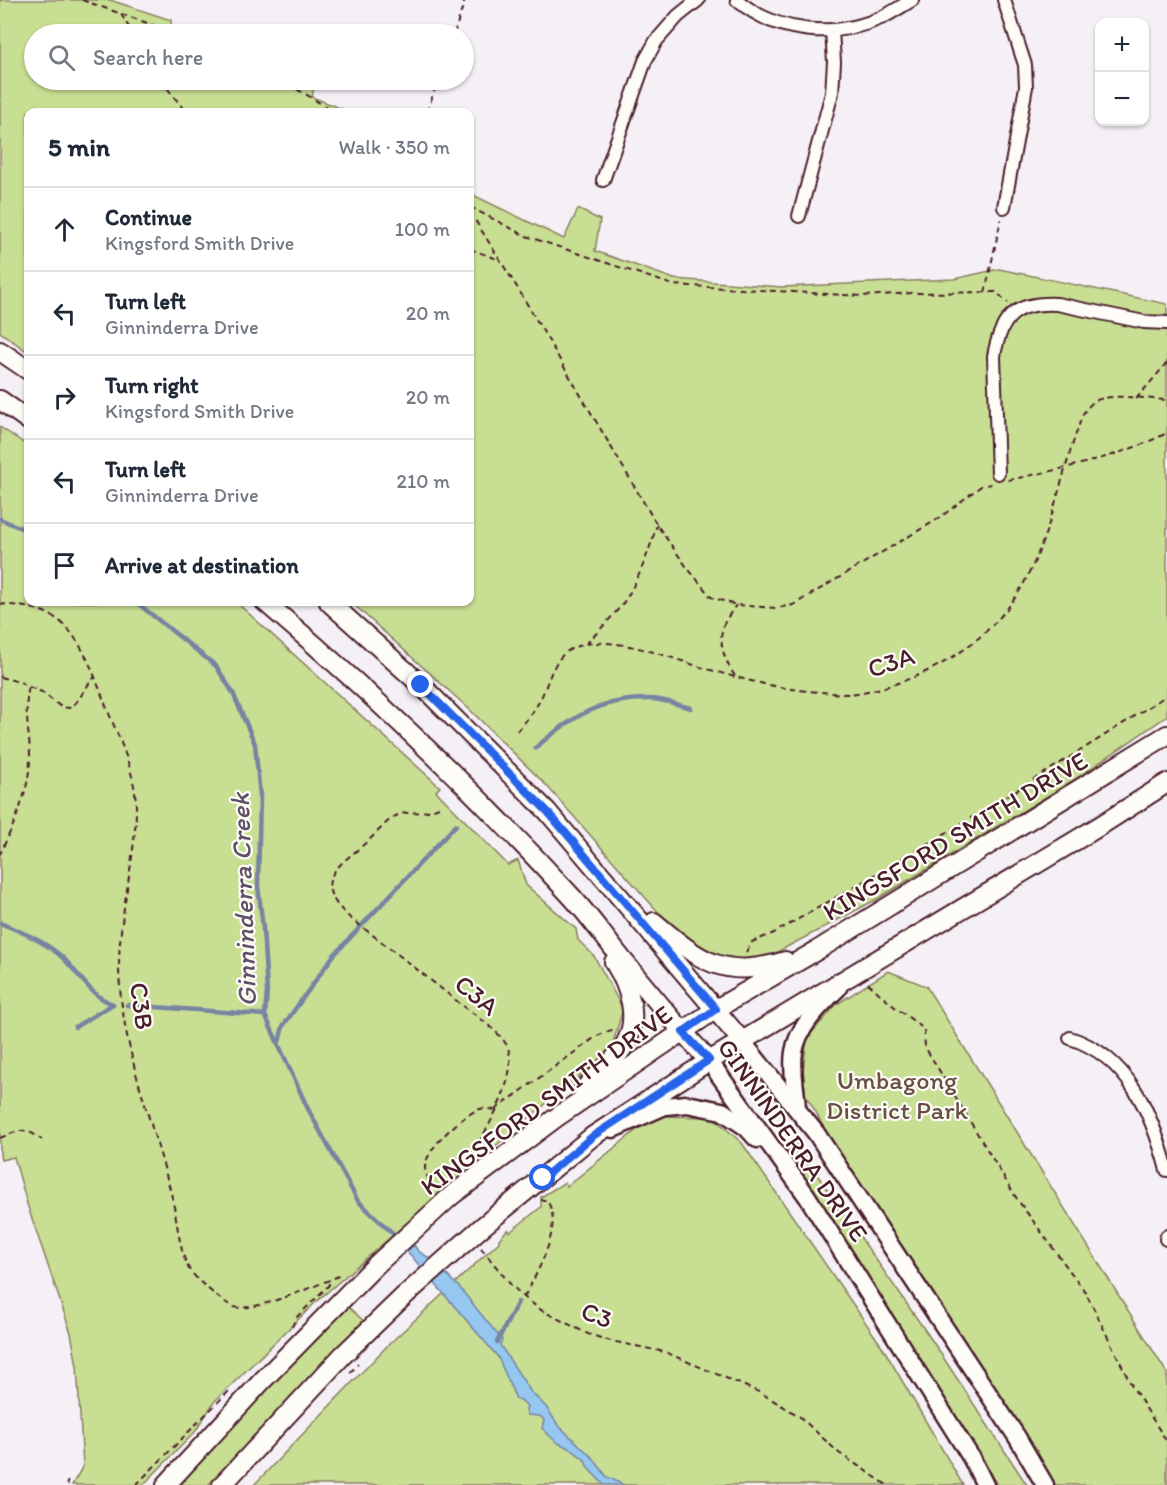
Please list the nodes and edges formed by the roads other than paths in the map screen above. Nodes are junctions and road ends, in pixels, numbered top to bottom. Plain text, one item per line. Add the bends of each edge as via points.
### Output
1 (698, 0) edge
2 (737, 0) edge
3 (912, 0) edge
4 (1004, 0) edge
5 (832, 30) junction
6 (603, 180) dead end
7 (1004, 207) road end
8 (799, 216) dead end
9 (1167, 323) edge
10 (0, 351) edge
11 (24, 367) edge
12 (0, 400) edge
13 (24, 417) edge
14 (997, 479) road end
15 (270, 606) edge
16 (333, 606) edge
17 (1167, 735) edge
18 (1167, 783) edge
19 (614, 888) junction
20 (574, 899) junction
21 (816, 951) junction
22 (855, 972) junction
23 (716, 1009) junction
24 (683, 1032) junction
25 (1070, 1038) dead end
26 (741, 1040) junction
27 (709, 1060) junction
28 (797, 1108) junction
29 (557, 1118) junction
30 (593, 1136) junction
31 (1164, 1146) edge
32 (1167, 1170) edge
33 (807, 1196) junction
34 (166, 1485) edge
35 (222, 1485) edge
36 (985, 1485) edge
37 (1045, 1485) edge

1 - 6 street via 656,41 645,61
2 - 5 street via 756,14 793,28
3 - 5 street via 876,20
4 - 7 street via 1025,65 1026,87
5 - 8 street via 832,93
9 - 14 street via 1057,304 1034,304 1017,310 1004,324 994,356
10 - 11 main road
12 - 13 main road
15 - 20 main road, GINNINDERRA DRIVE via 399,720
16 - 19 main road, GINNINDERRA DRIVE via 421,685 540,804
17 - 21 main road, KINGSFORD SMITH DRIVE
18 - 22 main road
19 - 21 main road via 684,948 717,965 754,969
19 - 23 main road, GINNINDERRA DRIVE
20 - 24 main road, GINNINDERRA DRIVE
20 - 29 main road via 623,977 632,1016 620,1052
21 - 23 main road, KINGSFORD SMITH DRIVE
22 - 26 main road
22 - 28 main road via 813,1014 799,1036 794,1053
23 - 24 main road, KINGSFORD SMITH DRIVE
23 - 26 main road, GINNINDERRA DRIVE
24 - 27 main road, GINNINDERRA DRIVE
24 - 29 main road, KINGSFORD SMITH DRIVE
25 - 31 street via 1105,1054 1119,1068
26 - 27 main road
26 - 28 main road, GINNINDERRA DRIVE
27 - 30 main road
27 - 33 main road, GINNINDERRA DRIVE
28 - 37 main road, GINNINDERRA DRIVE via 979,1379
29 - 34 main road, KINGSFORD SMITH DRIVE, bridge via 446,1196 262,1381
30 - 33 main road via 665,1106 687,1104 722,1111 746,1127
30 - 35 main road, bridge via 403,1298 343,1355
31 - 32 street
33 - 36 main road, GINNINDERRA DRIVE

